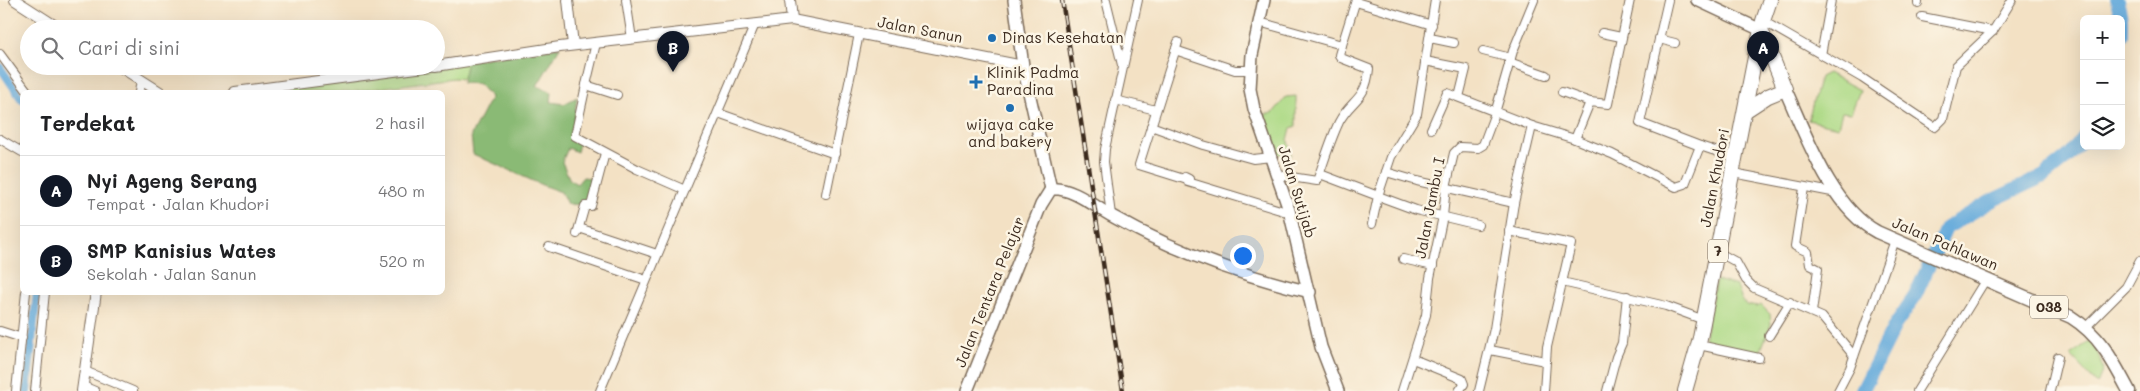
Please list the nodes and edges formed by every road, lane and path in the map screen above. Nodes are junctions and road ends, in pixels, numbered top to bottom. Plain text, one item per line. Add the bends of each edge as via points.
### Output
1 (15, 0) edge
2 (568, 0) edge
3 (626, 0) edge
4 (790, 0) edge
5 (1014, 0) edge
6 (1106, 0) edge
7 (1138, 0) edge
8 (1264, 0) edge
9 (1435, 0) edge
10 (1534, 0) edge
11 (1630, 0) edge
12 (1668, 0) edge
13 (1697, 0) edge
14 (1770, 0) edge
15 (1832, 0) edge
16 (2012, 0) edge
17 (1356, 1) edge
18 (1922, 17) dead end
19 (46, 20) edge
20 (792, 20) junction
21 (1259, 22) junction
22 (755, 24) junction
23 (1432, 25) junction
24 (1762, 25) junction
25 (1993, 31) junction
26 (1602, 33) dead end
27 (859, 34) junction
28 (1621, 37) junction
29 (1430, 38) junction
30 (632, 39) junction
31 (1659, 39) junction
32 (596, 43) junction
33 (1675, 43) dead end
34 (1342, 44) junction
35 (1454, 44) dead end
36 (573, 45) junction
37 (1483, 51) dead end
38 (0, 54) edge
39 (1821, 55) junction
40 (1510, 60) junction
41 (1426, 61) junction
42 (445, 65) edge
43 (1023, 66) junction
44 (1122, 67) junction
45 (1250, 70) junction
46 (133, 75) edge
47 (364, 75) edge
48 (1546, 75) dead end
49 (141, 80) junction
50 (586, 85) junction
51 (1785, 89) junction
52 (27, 90) edge
53 (139, 90) edge
54 (157, 90) edge
55 (250, 90) edge
56 (1562, 92) dead end
57 (617, 95) dead end
58 (1459, 97) junction
59 (1115, 100) junction
60 (1590, 102) junction
61 (1156, 110) junction
62 (1745, 111) junction
63 (1495, 112) junction
64 (718, 113) junction
65 (1151, 126) junction
66 (1532, 126) junction
67 (1431, 129) dead end
68 (0, 139) edge
69 (1575, 139) junction
70 (1700, 146) junction
71 (20, 151) edge
72 (605, 153) junction
73 (835, 154) junction
74 (1272, 157) junction
75 (1736, 158) junction
76 (1386, 172) junction
77 (1733, 173) junction
78 (1320, 174) junction
79 (1278, 175) junction
80 (1446, 187) junction
81 (1804, 188) junction
82 (1051, 189) junction
83 (685, 190) junction
84 (1837, 193) junction
85 (826, 194) dead end
86 (1378, 196) junction
87 (1514, 203) junction
88 (1290, 213) junction
89 (1111, 216) junction
90 (1443, 216) junction
91 (1372, 224) dead end
92 (1478, 225) dead end
93 (1508, 231) junction
94 (1896, 240) junction
95 (549, 247) dead end
96 (1718, 252) junction
97 (657, 254) junction
98 (1403, 259) dead end
99 (2140, 261) edge
100 (1433, 266) junction
101 (1986, 279) junction
102 (646, 280) junction
103 (1562, 282) junction
104 (1310, 292) junction
105 (26, 295) edge
106 (45, 295) edge
107 (96, 295) edge
108 (1627, 296) junction
109 (1790, 302) junction
110 (1812, 312) junction
111 (1704, 320) junction
112 (2086, 327) junction
113 (0, 331) edge
114 (1769, 336) dead end
115 (22, 338) junction
116 (1699, 345) junction
117 (1490, 350) junction
118 (1854, 356) junction
119 (2058, 357) dead end
120 (1759, 358) dead end
121 (1413, 359) junction
122 (1545, 361) junction
123 (85, 371) junction
124 (83, 388) edge
125 (16, 391) edge
126 (35, 391) edge
127 (95, 391) edge
128 (133, 391) edge
129 (600, 391) edge
130 (967, 391) edge
131 (1338, 391) edge
132 (1402, 391) edge
133 (1459, 391) edge
134 (1479, 391) edge
135 (1544, 391) edge
136 (1607, 391) edge
137 (1685, 391) edge
138 (1838, 391) edge
139 (1917, 391) edge
140 (2050, 391) edge
141 (2128, 391) edge

1 - 19 street
2 - 36 street
3 - 30 street
4 - 20 street
5 - 43 main road
6 - 44 street
7 - 44 street
8 - 21 main road, Jalan Sutijab
9 - 23 street
10 - 40 street, Jalan Jambu I
11 - 28 street
12 - 31 street
13 - 24 main road
14 - 24 highway, 7
15 - 39 street
16 - 25 street
17 - 23 street
17 - 34 street
18 - 25 street
20 - 22 street, Jalan Sanun
20 - 27 street, Jalan Sanun
21 - 34 street
21 - 45 main road, Jalan Sutijab
22 - 30 street, Jalan Sanun
22 - 64 street
23 - 29 street
24 - 39 street
24 - 51 highway, Jalan Pahlawan
24 - 62 highway, Jalan Khudori / 7
25 - 39 street via 1956,66 1943,119 1938,127
26 - 28 street
27 - 43 street, Jalan Sanun
27 - 73 street
28 - 60 street via 1607,105
29 - 35 street
29 - 41 street
30 - 32 street, Jalan Sanun
31 - 33 street
31 - 70 street via 1640,123
32 - 36 street, Jalan Sanun
32 - 50 street
34 - 78 street via 1340,56 1369,69 1368,82 1362,95 1339,123
36 - 42 street, Jalan Sanun
37 - 40 street
38 - 52 street
40 - 48 street
40 - 63 street, Jalan Jambu I
41 - 58 street via 1466,69
41 - 76 street via 1417,114 1394,151
43 - 82 main road
44 - 59 street
45 - 61 street via 1235,70 1177,46
45 - 74 main road, Jalan Sutijab via 1254,109
46 - 49 street
47 - 55 street
49 - 53 street
49 - 54 street
50 - 57 street
50 - 72 street via 575,136
51 - 62 highway
51 - 84 main road, Jalan Pahlawan / 038 via 1810,146
56 - 60 street
58 - 63 street
58 - 67 street via 1445,94
59 - 61 street
59 - 89 street via 1104,162
60 - 69 street
61 - 65 street
62 - 75 highway, Jalan Khudori / 7
63 - 66 street
63 - 80 street, Jalan Jambu I via 1480,148 1456,149
64 - 73 street
64 - 83 street
65 - 74 street via 1253,159
65 - 88 street via 1139,165
66 - 69 street
66 - 87 street
68 - 71 street
69 - 70 street via 1676,187 1685,184
70 - 75 street
72 - 83 street
72 - 97 street via 591,207 586,206 578,231
73 - 85 street
74 - 79 main road, Jalan Sutijab
75 - 77 highway, Jalan Khudori / 7
76 - 80 street
76 - 86 street
77 - 81 street
77 - 96 highway, Jalan Khudori / 7
78 - 79 street via 1317,181
78 - 86 street
79 - 88 main road, Jalan Sutijab
80 - 87 street
80 - 90 street, Jalan Jambu I
81 - 84 street
81 - 110 street via 1794,246 1808,252 1810,266 1818,269
82 - 89 main road via 1060,188
82 - 130 main road, Jalan Tentara Pelajar via 1041,205
83 - 97 street
84 - 94 main road, Jalan Pahlawan / 038 via 1854,217
86 - 90 street
86 - 91 street
87 - 93 street
88 - 104 main road, Jalan Sutijab
89 - 104 main road via 1199,259
90 - 92 street
90 - 100 street, Jalan Jambu I
93 - 103 street via 1570,243
93 - 117 street
94 - 101 main road, Jalan Pahlawan / 038
94 - 118 street
95 - 102 street
96 - 109 street via 1736,262 1750,285
96 - 111 highway, Jalan Khudori / 7
97 - 102 street
98 - 100 street
99 - 112 street via 2126,287
100 - 121 street, Jalan Jambu I via 1426,315
101 - 112 main road, Jalan Pahlawan / 038 via 2071,317
101 - 139 street
102 - 129 street
103 - 108 street
103 - 122 street
104 - 131 main road, Jalan Sutijab via 1321,347
105 - 115 street
106 - 126 street
107 - 123 street
108 - 111 street
108 - 136 street via 1622,342
109 - 110 street
109 - 114 street
110 - 118 street via 1832,326
111 - 116 highway, Jalan Khudori / 7
112 - 141 main road, Jalan Pahlawan / 038 via 2101,341
113 - 115 street
115 - 125 street
116 - 120 street
116 - 137 highway, Jalan Khudori / 7
117 - 122 street
117 - 134 street
118 - 138 street
119 - 140 street
121 - 132 street, Jalan Jambu I
121 - 133 street via 1462,379 1464,384
122 - 135 street
123 - 124 street
123 - 128 street
124 - 127 street

